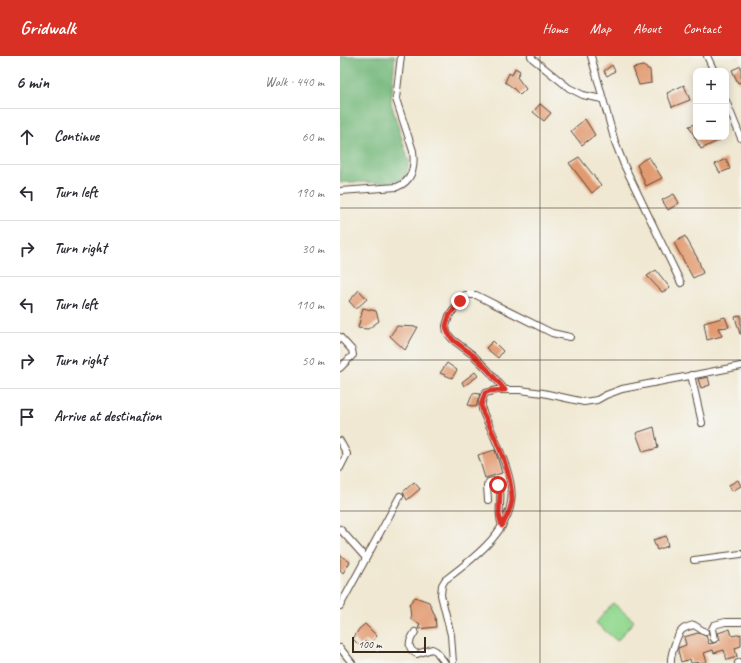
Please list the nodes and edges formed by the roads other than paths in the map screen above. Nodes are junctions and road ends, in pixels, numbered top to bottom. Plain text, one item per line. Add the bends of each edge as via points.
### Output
1 (400, 56) edge
2 (531, 56) edge
3 (707, 56) edge
4 (593, 57) edge
5 (713, 68) edge
6 (602, 99) junction
7 (727, 104) edge
8 (741, 138) edge
9 (340, 191) edge
10 (681, 283) dead end
11 (570, 337) dead end
12 (340, 338) edge
13 (741, 366) edge
14 (340, 368) edge
15 (691, 375) junction
16 (505, 390) junction
17 (702, 423) dead end
18 (340, 441) edge
19 (340, 468) edge
20 (400, 496) dead end
21 (488, 500) dead end
22 (502, 526) junction
23 (340, 529) edge
24 (741, 554) edge
25 (366, 558) junction
26 (694, 560) dead end
27 (340, 606) edge
28 (741, 622) edge
29 (415, 632) dead end
30 (705, 632) dead end
31 (714, 639) dead end
32 (340, 648) edge
33 (741, 662) edge
34 (352, 663) edge
35 (450, 663) edge
36 (670, 663) edge
37 (738, 663) edge

1 - 9 street via 396,99 413,151 410,178 397,187
2 - 6 street via 569,88 583,96
3 - 5 street
4 - 6 street
6 - 10 street via 624,165
7 - 8 street
11 - 16 street via 552,332 476,294 465,295 449,316 446,326 448,333 488,370
12 - 14 street via 353,354
13 - 15 street
15 - 16 street via 622,389 597,400 584,402 543,393
15 - 17 street
16 - 22 street via 485,393 481,405 506,466 510,488 512,501
18 - 19 street via 347,454
20 - 25 street
21 - 22 street via 487,486 489,482 494,481 500,493 499,515
22 - 35 street via 477,554 442,585 441,595 451,635
23 - 25 street
24 - 26 street
25 - 27 street
28 - 31 street via 725,622 714,626
29 - 35 street via 409,641 414,652 417,654 432,649
30 - 36 street via 694,625 682,629
32 - 34 street
33 - 37 street

